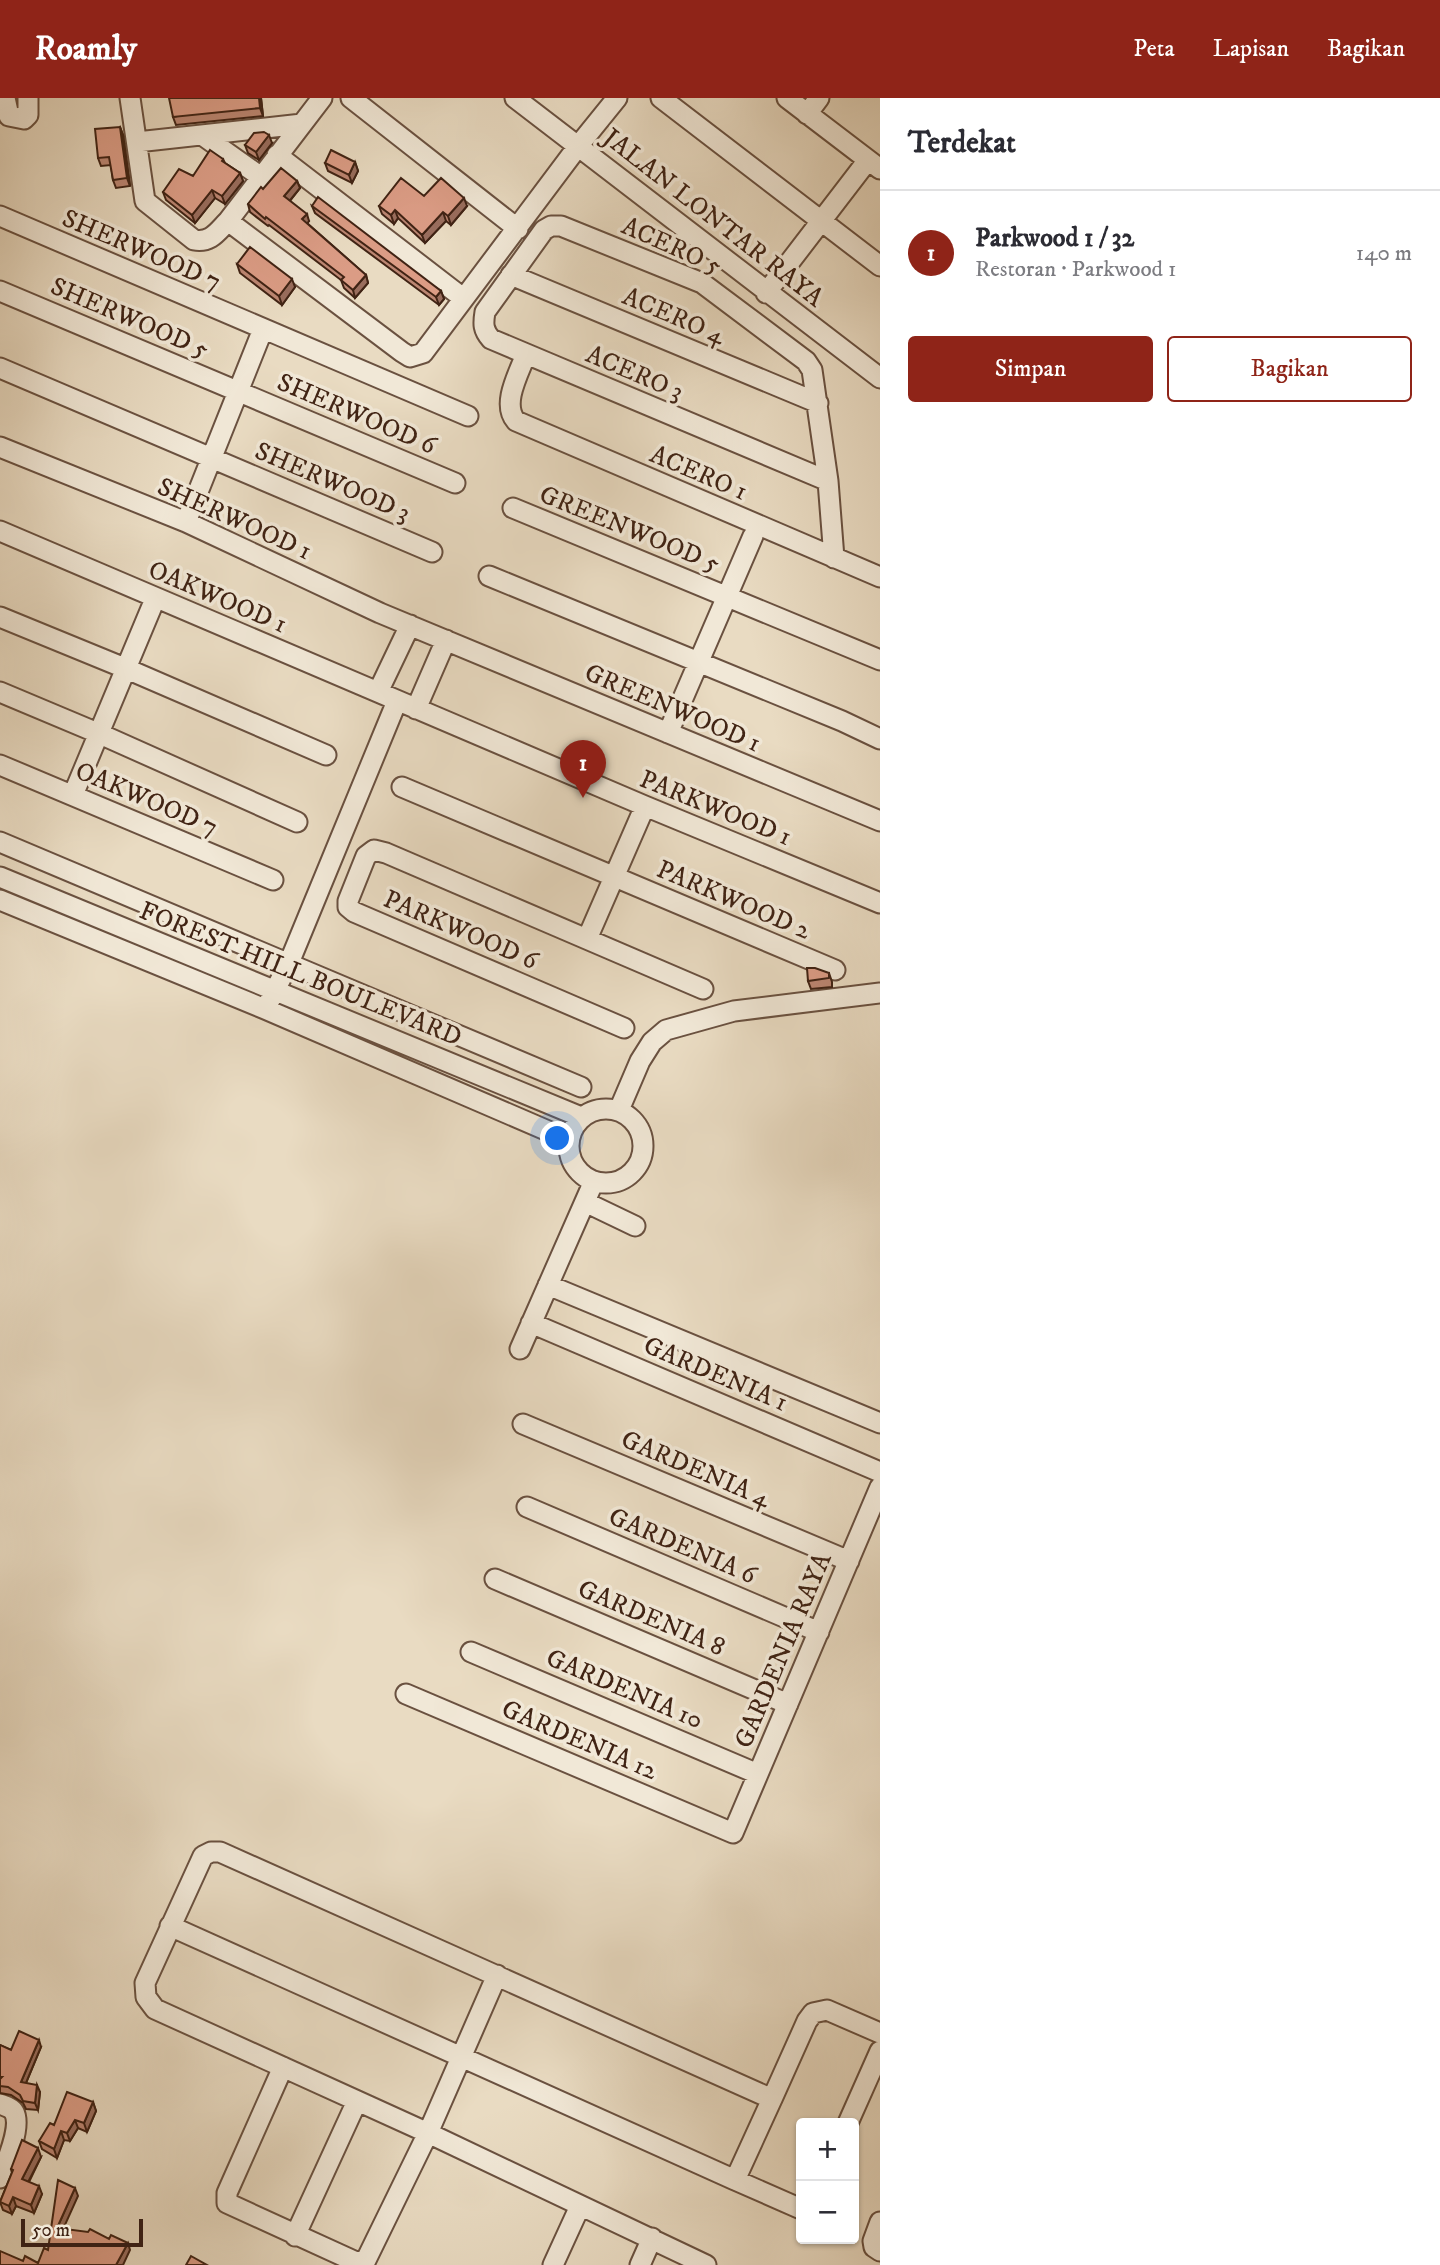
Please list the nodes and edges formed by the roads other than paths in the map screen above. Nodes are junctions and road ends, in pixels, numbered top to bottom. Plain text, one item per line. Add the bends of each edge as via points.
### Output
1 (5, 98) edge
2 (28, 98) edge
3 (130, 98) edge
4 (322, 98) edge
5 (351, 98) edge
6 (515, 98) edge
7 (617, 98) edge
8 (660, 98) edge
9 (787, 98) edge
10 (813, 106) edge
11 (303, 124) junction
12 (202, 135) junction
13 (137, 142) junction
14 (579, 145) junction
15 (277, 156) junction
16 (874, 165) edge
17 (261, 177) junction
18 (0, 216) edge
19 (228, 221) junction
20 (822, 221) junction
21 (518, 229) junction
22 (880, 265) edge
23 (511, 275) junction
24 (0, 291) edge
25 (766, 293) junction
26 (463, 298) junction
27 (263, 329) junction
28 (526, 355) junction
29 (0, 368) edge
30 (880, 378) edge
31 (239, 392) junction
32 (818, 403) junction
33 (468, 416) dead end
34 (531, 443) dead end
35 (0, 447) edge
36 (213, 457) junction
37 (828, 481) junction
38 (455, 483) dead end
39 (513, 508) dead end
40 (186, 522) junction
41 (0, 531) edge
42 (753, 536) junction
43 (432, 552) dead end
44 (834, 558) junction
45 (489, 576) dead end
46 (880, 577) edge
47 (880, 590) edge
48 (728, 597) junction
49 (155, 599) junction
50 (0, 617) edge
51 (410, 625) junction
52 (446, 640) junction
53 (880, 660) edge
54 (698, 662) junction
55 (127, 668) junction
56 (0, 692) edge
57 (378, 692) junction
58 (397, 701) junction
59 (416, 709) junction
60 (667, 733) junction
61 (100, 734) junction
62 (880, 739) edge
63 (326, 755) dead end
64 (0, 765) edge
65 (402, 787) dead end
66 (73, 795) junction
67 (645, 806) junction
68 (880, 821) edge
69 (297, 822) dead end
70 (0, 842) edge
71 (0, 877) edge
72 (613, 877) junction
73 (273, 880) dead end
74 (0, 900) edge
75 (880, 902) edge
76 (587, 939) junction
77 (289, 963) junction
78 (835, 970) dead end
79 (703, 989) dead end
80 (274, 991) junction
81 (880, 993) edge
82 (265, 1009) junction
83 (624, 1028) dead end
84 (581, 1087) dead end
85 (619, 1110) junction
86 (581, 1117) junction
87 (569, 1140) junction
88 (594, 1181) junction
89 (585, 1202) junction
90 (635, 1226) dead end
91 (548, 1285) junction
92 (531, 1323) junction
93 (520, 1349) dead end
94 (880, 1423) edge
95 (523, 1424) dead end
96 (880, 1472) edge
97 (880, 1487) edge
98 (527, 1507) dead end
99 (849, 1561) junction
100 (495, 1579) dead end
101 (819, 1632) junction
102 (471, 1651) dead end
103 (406, 1694) dead end
104 (788, 1704) junction
105 (758, 1774) junction
106 (733, 1833) joint
107 (170, 1926) junction
108 (497, 1975) junction
109 (880, 2033) edge
110 (880, 2051) edge
111 (461, 2057) junction
112 (284, 2067) junction
113 (772, 2099) junction
114 (357, 2101) junction
115 (0, 2104) edge
116 (850, 2118) edge
117 (428, 2133) junction
118 (0, 2178) edge
119 (735, 2180) junction
120 (580, 2206) junction
121 (796, 2207) edge
122 (880, 2222) edge
123 (295, 2236) junction
124 (652, 2238) junction
125 (880, 2251) edge
126 (553, 2265) edge
127 (640, 2265) edge
128 (706, 2265) edge

1 - 2 street via 9,116 24,119
3 - 13 street
4 - 11 street
5 - 21 street
6 - 14 street, JALAN LONTAR RAYA
7 - 14 street
8 - 20 street
9 - 10 street
10 - 16 street
11 - 12 street
11 - 15 street
12 - 13 street
12 - 17 street
13 - 19 street via 143,194 150,206 194,240 212,238
14 - 21 street
14 - 25 street, JALAN LONTAR RAYA
15 - 17 street
15 - 26 street
16 - 20 street
17 - 19 street
18 - 27 street, SHERWOOD 7
19 - 26 street via 411,358 423,353
20 - 22 street
20 - 25 street
21 - 26 street
23 - 28 street, ACERO 3 via 485,312 483,323 491,339
23 - 32 street, ACERO 4
23 - 32 street, ACERO 5 via 544,230 561,226 702,283 806,361 813,370
24 - 31 street, SHERWOOD 5
25 - 30 street, JALAN LONTAR RAYA
27 - 31 street
27 - 33 street, SHERWOOD 7
28 - 37 street, ACERO 3
28 - 44 street, ACERO 1 via 508,404 510,415 526,426
29 - 36 street, SHERWOOD 3
31 - 36 street
31 - 38 street, SHERWOOD 6
32 - 37 street
34 - 42 street
35 - 40 street, SHERWOOD 1
36 - 40 street
36 - 43 street, SHERWOOD 3
37 - 44 street
39 - 48 street, GREENWOOD 5
40 - 51 street, SHERWOOD 1
41 - 49 street, OAKWOOD 1
42 - 47 street
42 - 48 street
44 - 46 street, ACERO 1
45 - 54 street
48 - 53 street, GREENWOOD 5
48 - 54 street
49 - 55 street
49 - 57 street, OAKWOOD 1
50 - 55 street
51 - 52 street, SHERWOOD 1
51 - 57 street
52 - 59 street
52 - 60 street, GREENWOOD 1
54 - 60 street
54 - 62 street
55 - 61 street
55 - 63 street
56 - 61 street
57 - 58 street, OAKWOOD 1
58 - 59 street, OAKWOOD 1
58 - 77 street
59 - 67 street, PARKWOOD 1
60 - 68 street, GREENWOOD 1
61 - 66 street
61 - 69 street
64 - 66 street, OAKWOOD 7
65 - 72 street, PARKWOOD 2
66 - 73 street, OAKWOOD 7
67 - 72 street
67 - 75 street, PARKWOOD 1
70 - 77 street
71 - 80 street, FOREST HILL BOULEVARD
72 - 76 street
72 - 78 street, PARKWOOD 2
74 - 82 street, FOREST HILL BOULEVARD
76 - 79 street
76 - 83 street, PARKWOOD 6 via 374,850 366,856 348,901 354,912
77 - 80 street
77 - 84 street
80 - 82 street
80 - 86 street, FOREST HILL BOULEVARD
81 - 85 street via 734,1011 666,1030 640,1061
82 - 87 street, FOREST HILL BOULEVARD
85 - 86 street via 606,1108
85 - 88 street via 639,1126 643,1139 639,1164 620,1181
86 - 87 street
87 - 88 street via 574,1165
88 - 89 street
89 - 90 street
89 - 91 street
91 - 92 street
91 - 94 street
92 - 93 street
92 - 96 street, GARDENIA 1
95 - 99 street, GARDENIA 4
97 - 99 street, GARDENIA RAYA
98 - 101 street, GARDENIA 6
99 - 101 street, GARDENIA RAYA
100 - 104 street, GARDENIA 8
101 - 104 street, GARDENIA RAYA
102 - 105 street, GARDENIA 10
103 - 106 street, GARDENIA 12
104 - 105 street, GARDENIA RAYA
105 - 106 street, GARDENIA RAYA
107 - 108 street via 203,1856 220,1852
107 - 111 street
107 - 112 street via 145,1983 146,1997 155,2009
108 - 111 street
108 - 113 street
109 - 113 street via 827,2010 813,2013
110 - 116 street
111 - 117 street
111 - 119 street
112 - 114 street
112 - 123 street via 227,2193 233,2207
113 - 119 street
114 - 117 street
114 - 123 street
115 - 118 street via 16,2115 12,2148
117 - 120 street
117 - 123 street via 366,2260 356,2262
119 - 121 street
120 - 124 street
120 - 126 street
122 - 125 street via 873,2241
124 - 127 street
124 - 128 street

